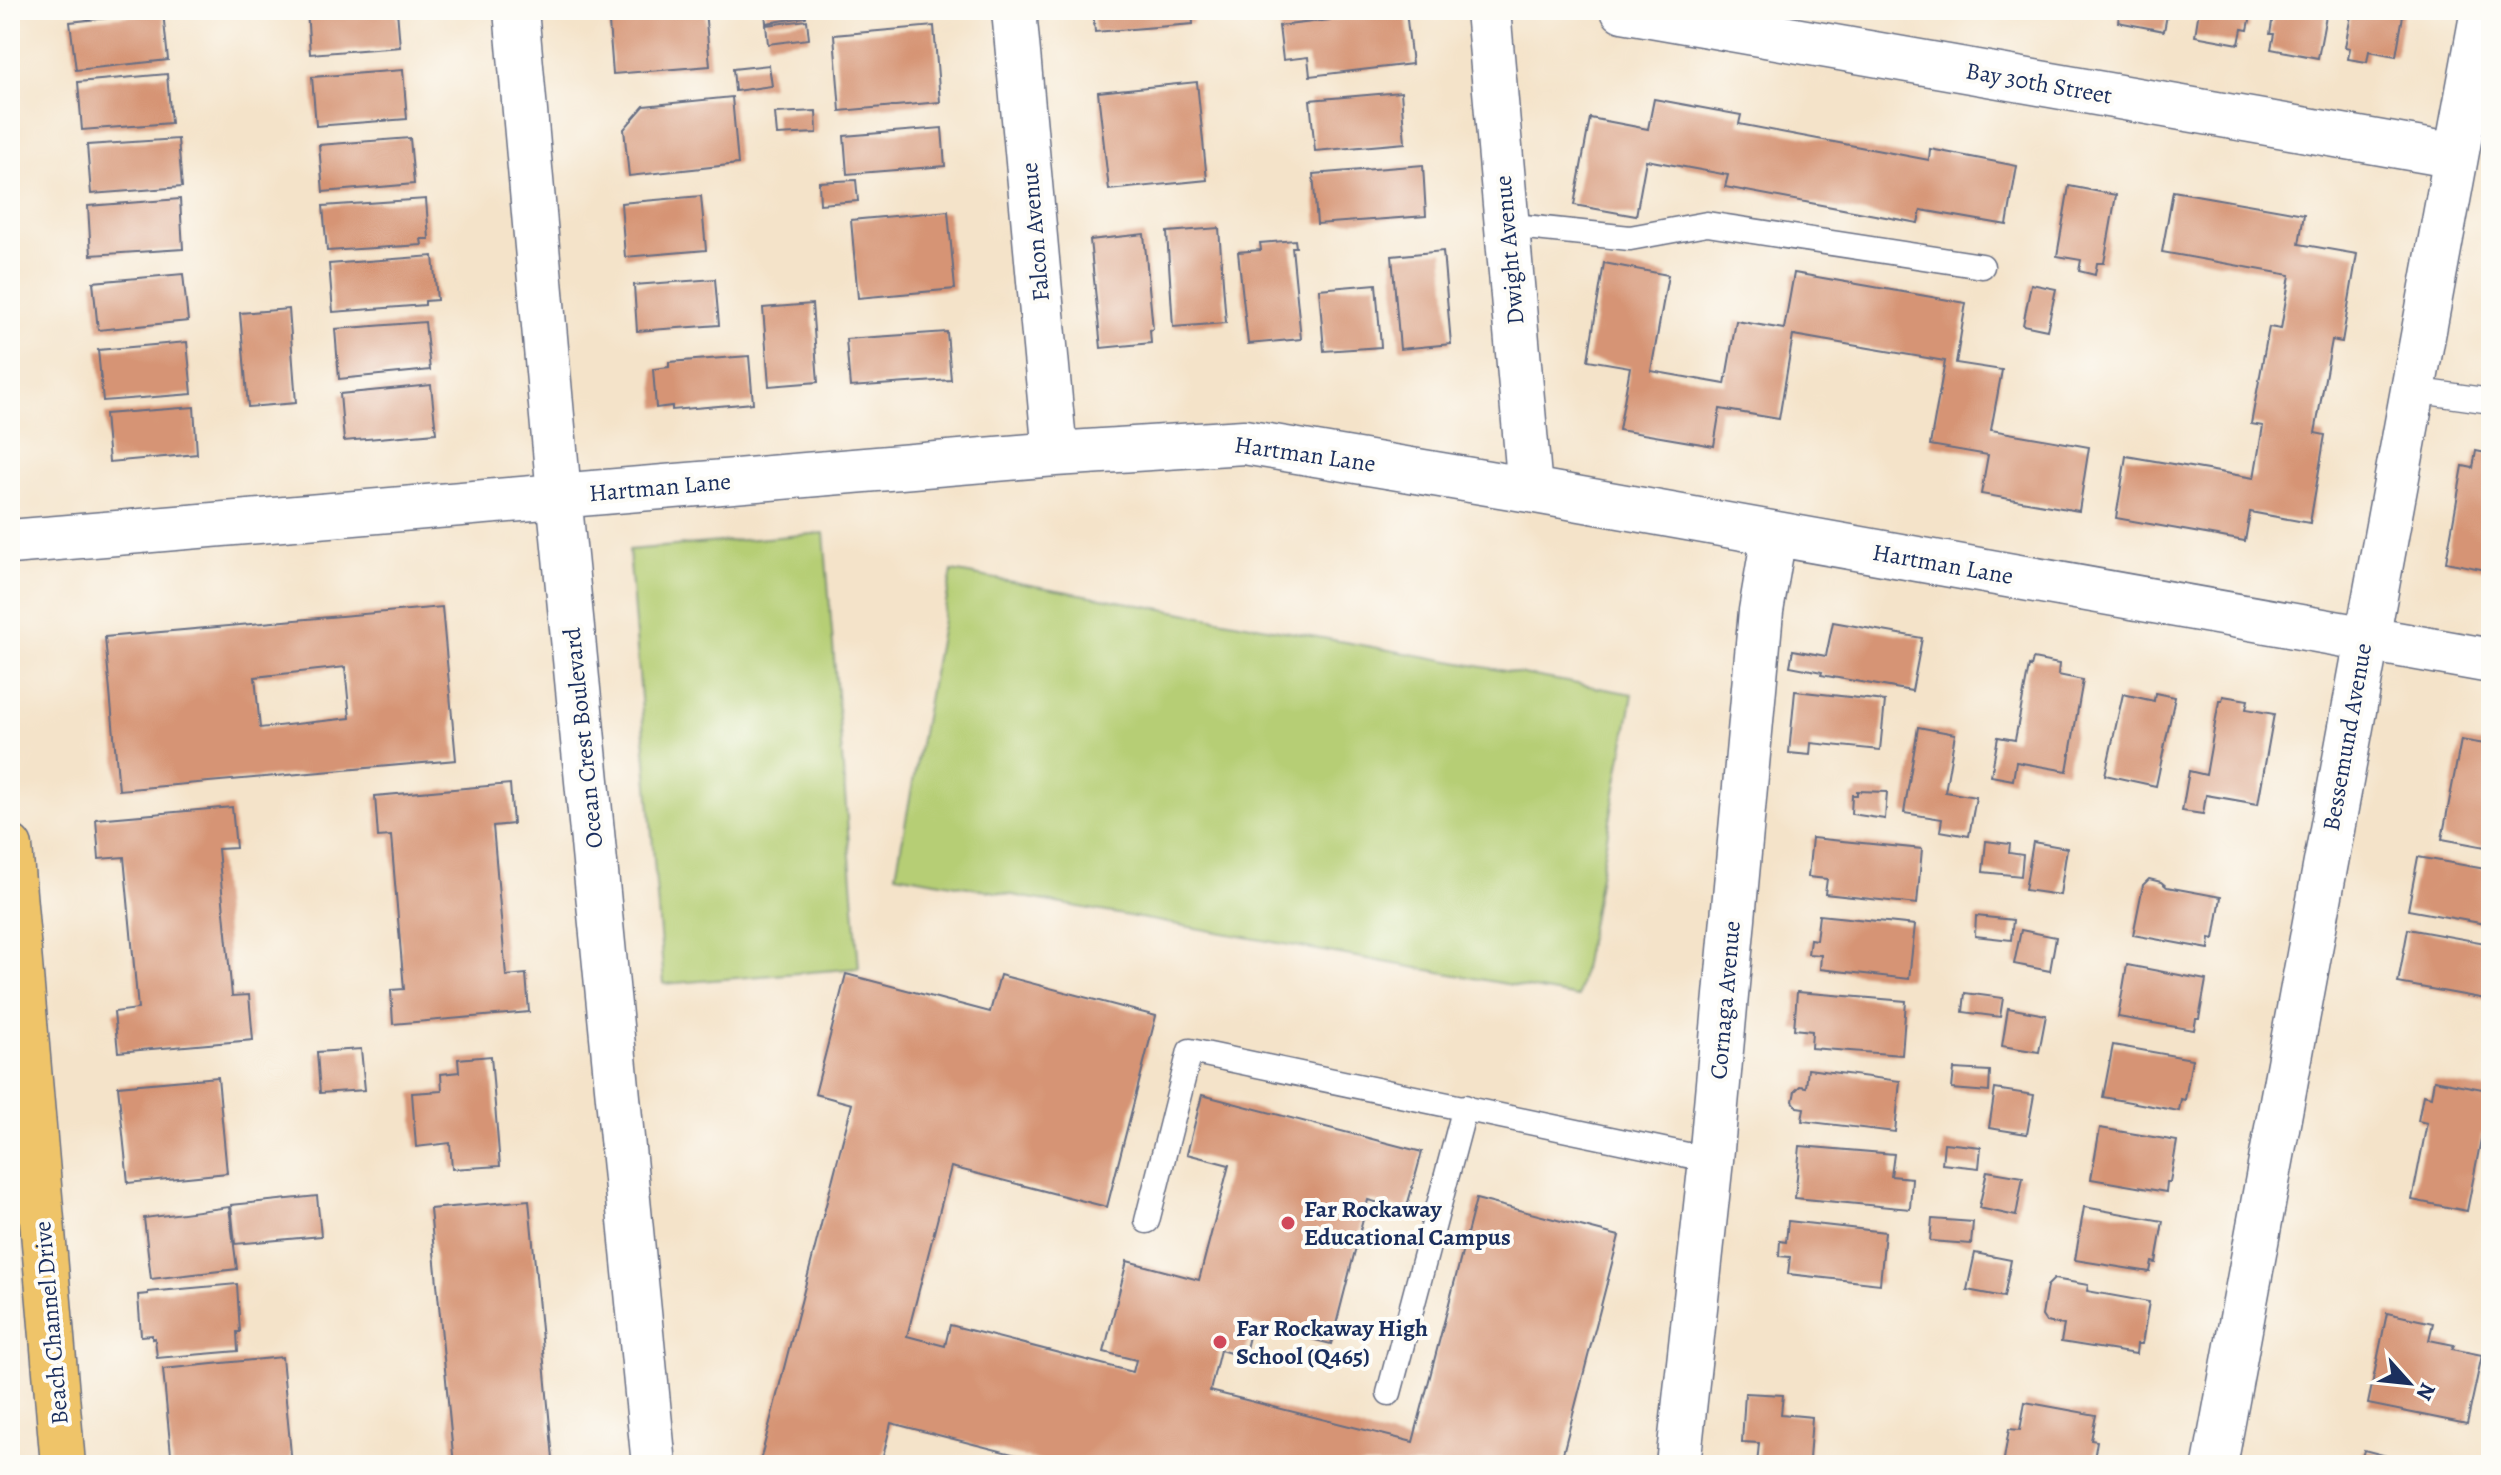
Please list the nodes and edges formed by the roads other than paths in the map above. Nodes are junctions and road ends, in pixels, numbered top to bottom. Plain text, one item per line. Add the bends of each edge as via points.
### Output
1 (516, 10) edge
2 (1014, 10) edge
3 (1488, 10) edge
4 (1623, 10) edge
5 (2483, 10) edge
6 (2456, 156) junction
7 (1506, 225) junction
8 (1982, 266) dead end
9 (2413, 390) junction
10 (2491, 401) edge
11 (1055, 454) junction
12 (1530, 490) junction
13 (559, 495) junction
14 (1774, 535) junction
15 (10, 542) edge
16 (2365, 638) junction
17 (2491, 661) edge
18 (10, 847) edge
19 (1465, 1107) junction
20 (1711, 1160) junction
21 (1147, 1221) dead end
22 (1389, 1393) dead end
23 (63, 1465) edge
24 (654, 1465) edge
25 (1678, 1465) edge
26 (2215, 1465) edge

1 - 13 street, Ocean Crest Boulevard
2 - 11 street, Falcon Avenue
3 - 7 street, Dwight Avenue
4 - 6 street, Bay 30th Street
5 - 6 street, Bessemund Avenue
6 - 9 street, Bessemund Avenue
7 - 8 lane via 1630,238 1707,224
7 - 12 street, Dwight Avenue
9 - 10 lane
9 - 16 street, Bessemund Avenue
11 - 12 street, Hartman Lane via 1244,442
11 - 13 street, Hartman Lane
12 - 14 street, Hartman Lane
13 - 15 street, Hartman Lane
13 - 24 street, Ocean Crest Boulevard
14 - 16 street, Hartman Lane
14 - 20 street, Cornaga Avenue via 1761,611
16 - 17 street, Hartman Lane
16 - 26 street, Bessemund Avenue
18 - 23 main road, Beach Channel Drive
19 - 20 lane
19 - 21 lane via 1190,1051
19 - 22 lane
20 - 25 street, Cornaga Avenue

